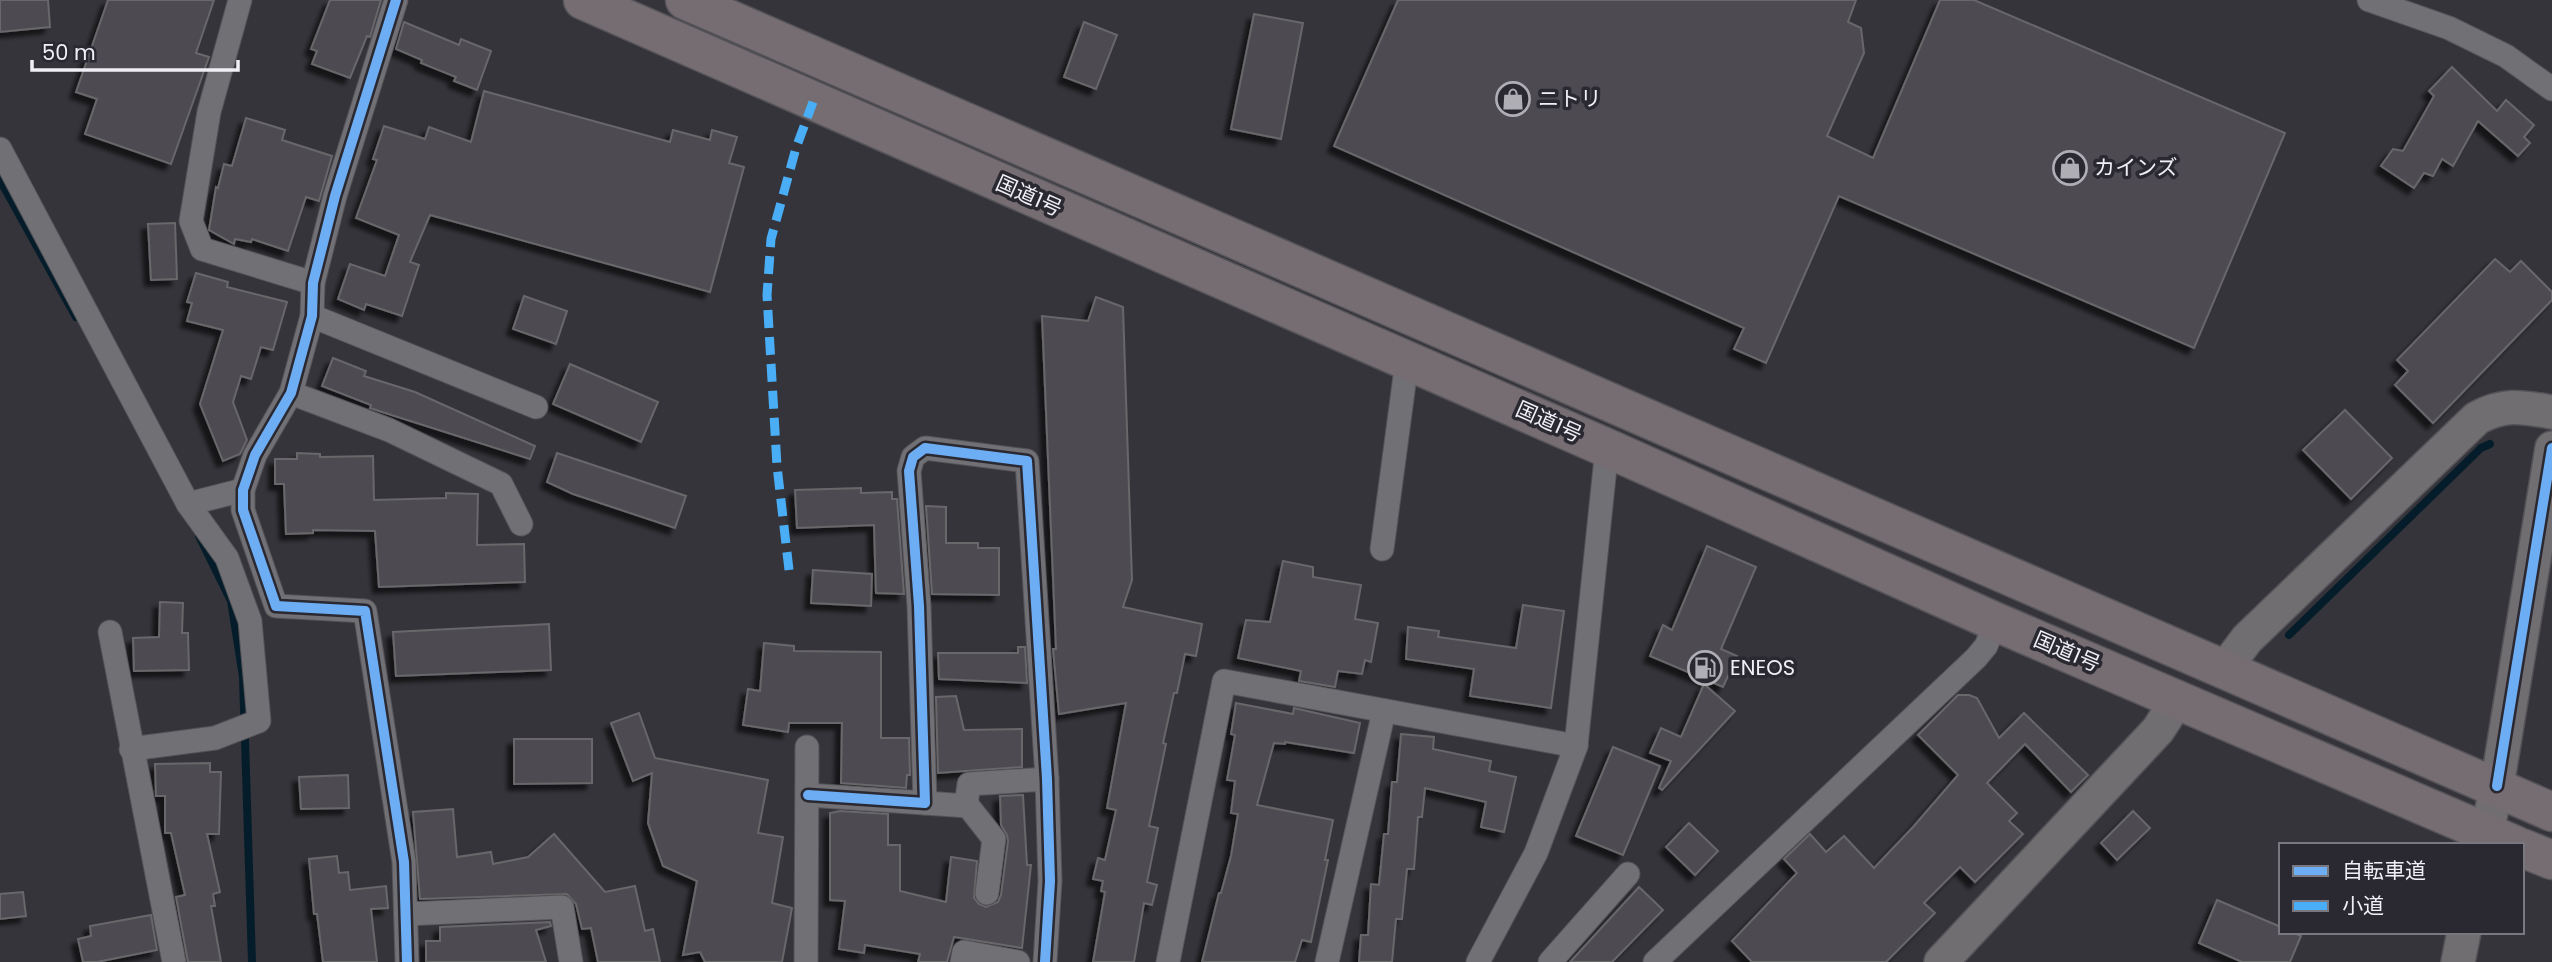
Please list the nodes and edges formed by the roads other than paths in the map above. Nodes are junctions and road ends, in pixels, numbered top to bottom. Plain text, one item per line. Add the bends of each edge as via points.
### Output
1 (240, 0) edge
2 (396, 0) edge
3 (583, 0) edge
4 (685, 0) edge
5 (2369, 0) edge
6 (734, 11) edge
7 (2552, 89) edge
8 (0, 149) edge
9 (313, 283) junction
10 (312, 316) junction
11 (1406, 360) junction
12 (291, 393) junction
13 (536, 407) dead end
14 (2552, 412) edge
15 (1607, 448) junction
16 (2552, 448) edge
17 (243, 490) junction
18 (187, 504) junction
19 (521, 524) dead end
20 (1382, 549) dead end
21 (1996, 622) junction
22 (110, 632) dead end
23 (2229, 670) junction
24 (2178, 699) junction
25 (1384, 711) junction
26 (1576, 746) junction
27 (807, 747) dead end
28 (131, 749) junction
29 (1047, 779) junction
30 (2497, 786) junction
31 (808, 795) junction
32 (925, 803) junction
33 (966, 805) junction
34 (2547, 810) edge
35 (2507, 843) edge
36 (2515, 843) edge
37 (1628, 874) dead end
38 (987, 893) dead end
39 (406, 914) junction
40 (2465, 934) edge
41 (174, 962) edge
42 (407, 962) edge
43 (571, 962) edge
44 (806, 962) edge
45 (961, 962) edge
46 (1018, 962) edge
47 (1045, 962) edge
48 (1168, 962) edge
49 (1326, 962) edge
50 (1478, 962) edge
51 (1550, 962) edge
52 (1655, 962) edge
53 (1941, 962) edge
54 (2458, 962) edge

1 - 9 street via 209,112 191,222 202,248
2 - 9 street
3 - 11 highway, 国道1号
4 - 6 highway, 国道1号
5 - 7 street via 2495,50
6 - 23 highway, 国道1号 via 1429,325
8 - 18 street
9 - 10 street
10 - 12 street
10 - 13 street
11 - 15 highway, 国道1号
11 - 20 street
12 - 17 street via 255,455
12 - 19 street via 388,430 501,484
14 - 23 street via 2496,408 2477,418 2247,639
15 - 21 highway, 国道1号
15 - 26 street
16 - 30 street
17 - 18 street
17 - 39 street via 243,510 276,606 365,611 404,862
18 - 28 street via 227,558 250,621 259,721 215,738
21 - 24 highway, 国道1号
21 - 52 street via 1976,658
22 - 28 street
23 - 30 highway, 国道1号
24 - 35 highway, 国道1号
24 - 53 street via 2158,730
25 - 26 street
25 - 48 street via 1224,681
25 - 49 street
26 - 50 street via 1536,853
27 - 31 street
28 - 41 street
29 - 32 street via 1027,461 925,448 913,457 909,471
29 - 33 street via 969,784
29 - 47 street
30 - 34 highway, 国道1号
30 - 36 street
31 - 32 street
31 - 44 street
32 - 33 street
33 - 38 street via 993,839
37 - 51 street
39 - 42 street
39 - 43 street via 562,907
40 - 54 street
45 - 46 street via 964,952

